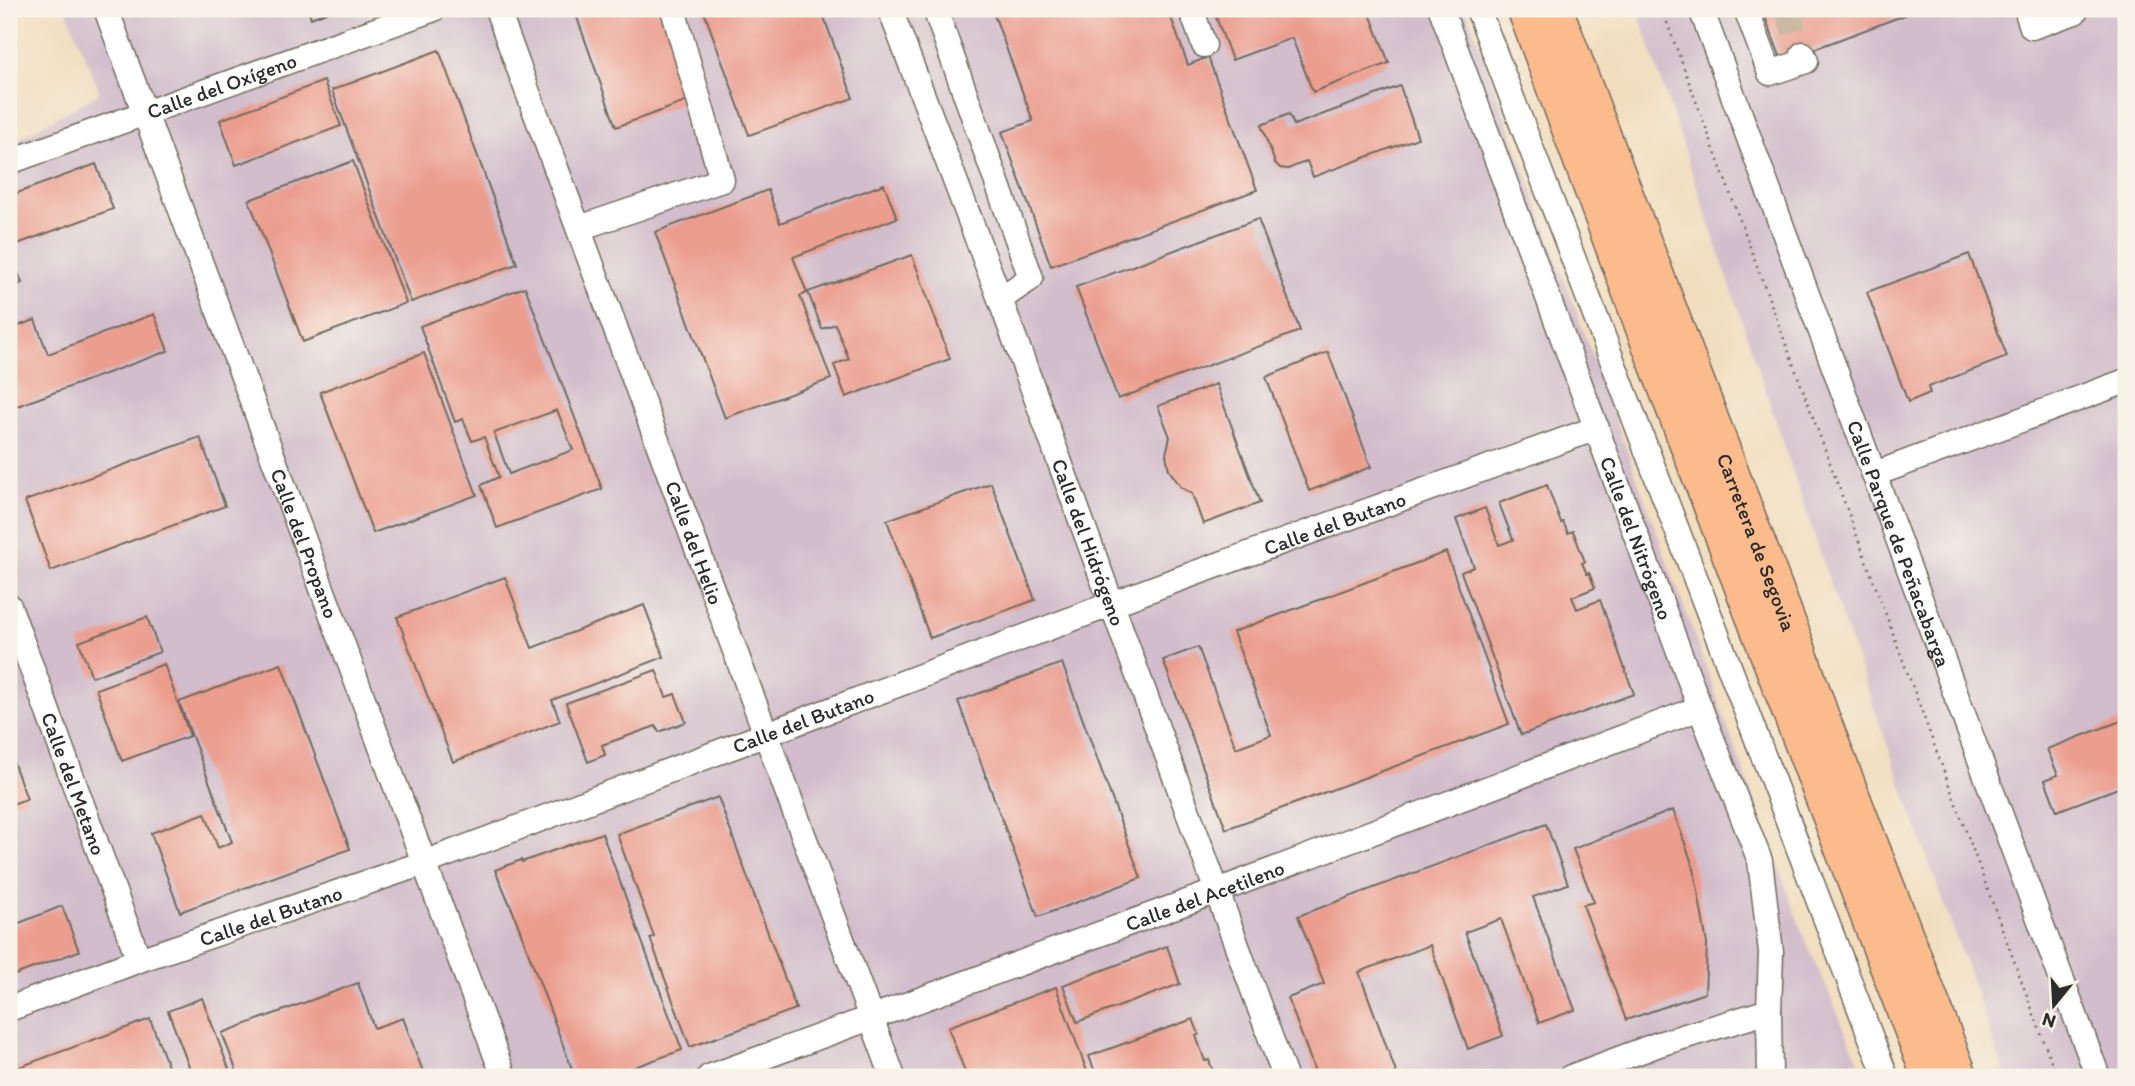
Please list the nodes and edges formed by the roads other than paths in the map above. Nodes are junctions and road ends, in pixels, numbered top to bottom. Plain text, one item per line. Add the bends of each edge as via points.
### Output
1 (106, 9) edge
2 (433, 9) edge
3 (497, 9) edge
4 (673, 9) edge
5 (890, 9) edge
6 (935, 9) edge
7 (1191, 9) edge
8 (1440, 9) edge
9 (1478, 9) edge
10 (1525, 9) edge
11 (1555, 9) edge
12 (1701, 9) edge
13 (1746, 9) edge
14 (2026, 9) edge
15 (2073, 9) edge
16 (1204, 45) dead end
17 (1803, 54) dead end
18 (145, 114) junction
19 (9, 162) edge
20 (579, 228) junction
21 (1000, 299) junction
22 (2126, 381) edge
23 (1597, 428) junction
24 (1875, 474) junction
25 (9, 606) edge
26 (1111, 606) junction
27 (1700, 708) junction
28 (766, 736) junction
29 (424, 863) junction
30 (1218, 890) junction
31 (139, 960) junction
32 (9, 1009) edge
33 (1769, 1012) junction
34 (872, 1019) junction
35 (504, 1077) edge
36 (709, 1077) edge
37 (893, 1077) edge
38 (1285, 1077) edge
39 (1572, 1077) edge
40 (1770, 1077) edge
41 (1886, 1077) edge
42 (1930, 1077) edge
43 (1960, 1077) edge
44 (2098, 1077) edge

1 - 18 street, Calle del Propano
2 - 18 street, Calle del Oxígeno
3 - 20 street, Calle del Helio
4 - 20 street via 722,180
5 - 21 street, Calle del Hidrógeno
6 - 21 street via 1031,278
7 - 16 street
8 - 23 street, Calle del Nitrógeno
9 - 41 street
10 - 42 highway, Carretera de Segovia
11 - 43 highway, Carretera de Segovia
12 - 24 street, Calle Parque de Peñacabarga via 1851,385
13 - 17 street via 1770,74 1806,61
14 - 15 street via 2032,27 2075,12
18 - 19 street, Calle del Oxígeno
18 - 29 street, Calle del Propano
20 - 28 street, Calle del Helio
21 - 26 street, Calle del Hidrógeno
22 - 24 street
23 - 26 street, Calle del Butano
23 - 27 street, Calle del Nitrógeno
24 - 44 street, Calle Parque de Peñacabarga via 1919,567
25 - 31 street, Calle del Metano
26 - 28 street, Calle del Butano
26 - 30 street, Calle del Hidrógeno
27 - 30 street, Calle del Acetileno
27 - 33 street, Calle del Nitrógeno via 1760,861 1771,952
28 - 29 street, Calle del Butano
28 - 34 street, Calle del Helio
29 - 31 street, Calle del Butano
29 - 35 street, Calle del Propano
30 - 34 street, Calle del Acetileno
30 - 38 street, Calle del Hidrógeno
31 - 32 street, Calle del Butano
33 - 39 street via 1659,1044
33 - 40 street, Calle del Nitrógeno
34 - 36 street, Calle del Acetileno
34 - 37 street, Calle del Helio

